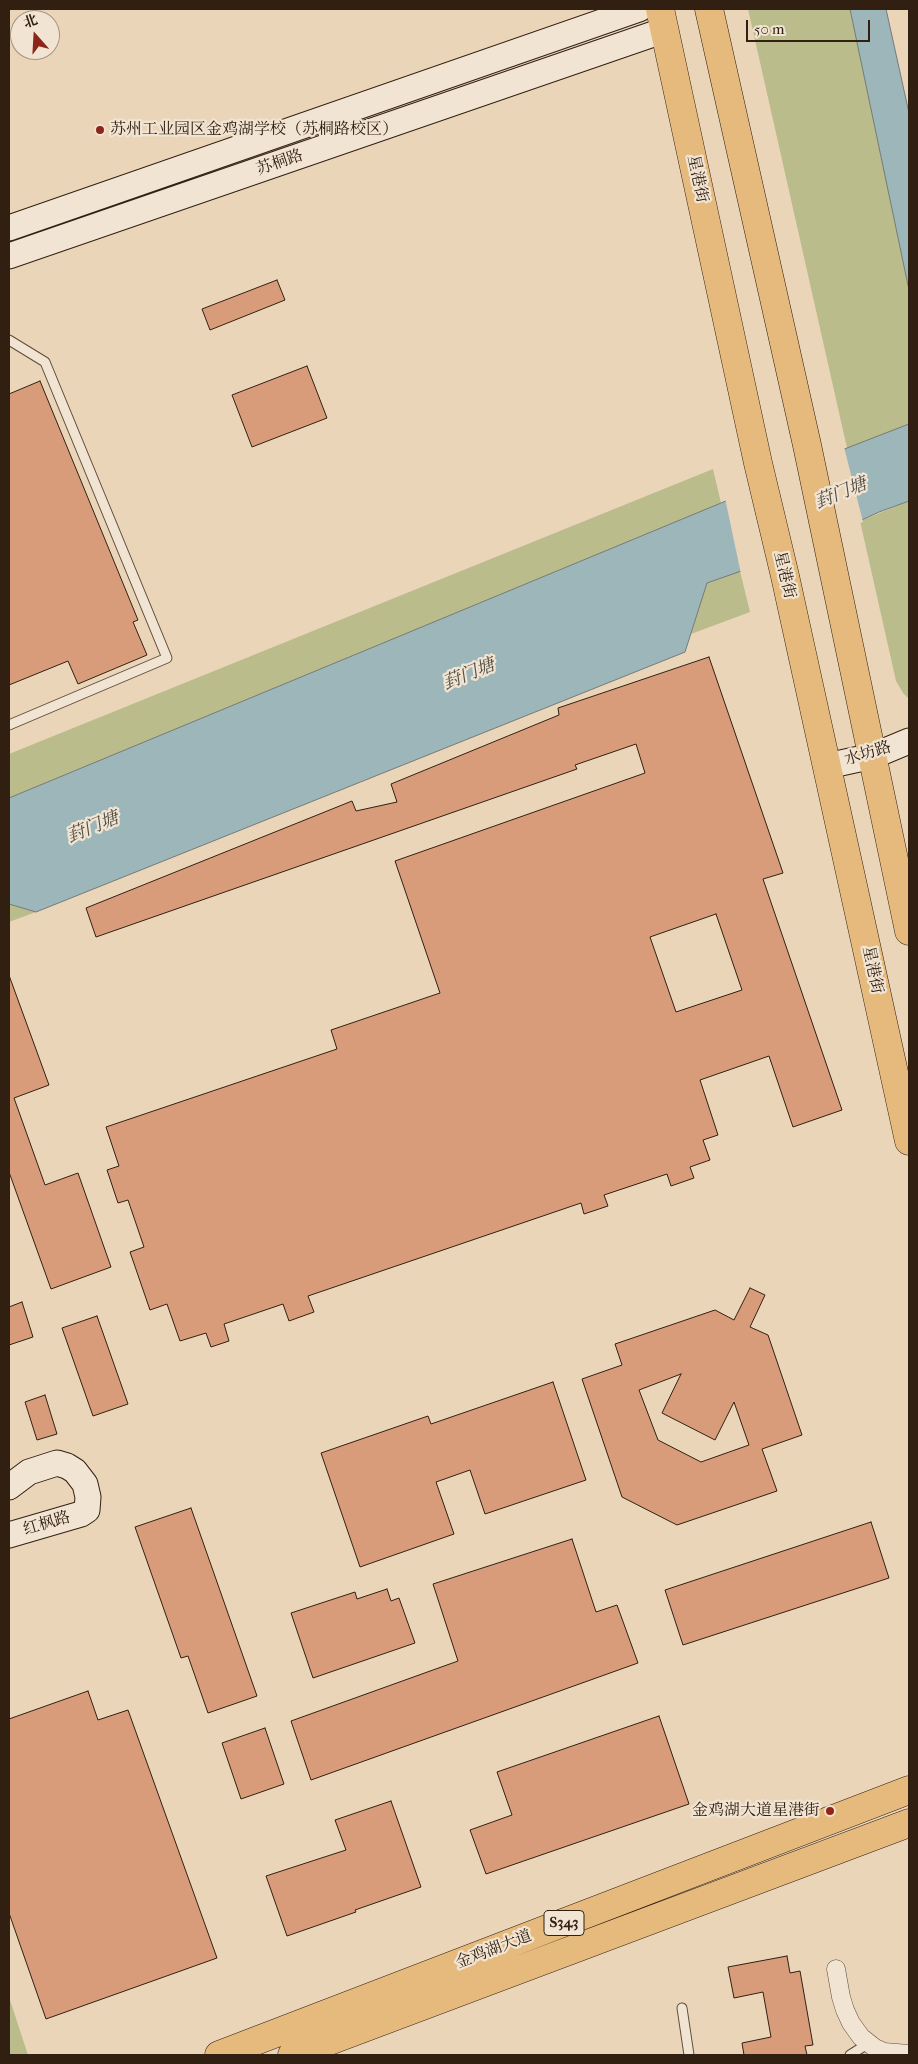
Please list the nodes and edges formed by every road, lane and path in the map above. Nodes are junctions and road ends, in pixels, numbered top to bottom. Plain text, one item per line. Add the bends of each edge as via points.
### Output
1 (639, 9) edge
2 (709, 9) edge
3 (612, 18) junction
4 (663, 20) edge
5 (622, 45) junction
6 (224, 153) junction
7 (233, 179) junction
8 (9, 228) edge
9 (9, 256) edge
10 (9, 340) edge
11 (9, 724) edge
12 (909, 741) edge
13 (873, 756) junction
14 (827, 766) junction
15 (909, 931) edge
16 (909, 1141) edge
17 (9, 1487) edge
18 (9, 1535) edge
19 (909, 1790) edge
20 (909, 1823) edge
21 (836, 1968) dead end
22 (682, 2008) dead end
23 (869, 2043) junction
24 (909, 2054) edge
25 (219, 2055) edge
26 (292, 2055) edge
27 (689, 2055) edge
28 (850, 2055) edge

1 - 3 main road, 苏桐路
2 - 13 main road
3 - 5 main road
3 - 6 main road, 苏桐路
4 - 5 main road, 苏桐路
4 - 14 main road, 星港街
5 - 7 main road, 苏桐路
6 - 7 main road
6 - 8 main road, 苏桐路
7 - 9 main road, 苏桐路
10 - 11 lane via 45,362 167,658
12 - 13 main road, 水坊路
13 - 14 main road, 水坊路
13 - 15 main road
14 - 16 main road, 星港街
17 - 18 main road, 红枫路 via 35,1469 57,1463 75,1471 85,1484 88,1497 87,1510 81,1514
19 - 25 main road, 金鸡湖大道 / S343
20 - 26 main road, 金鸡湖大道 / S343
21 - 23 street via 841,1998 851,2023
22 - 27 lane
23 - 24 street via 884,2052
23 - 28 lane

